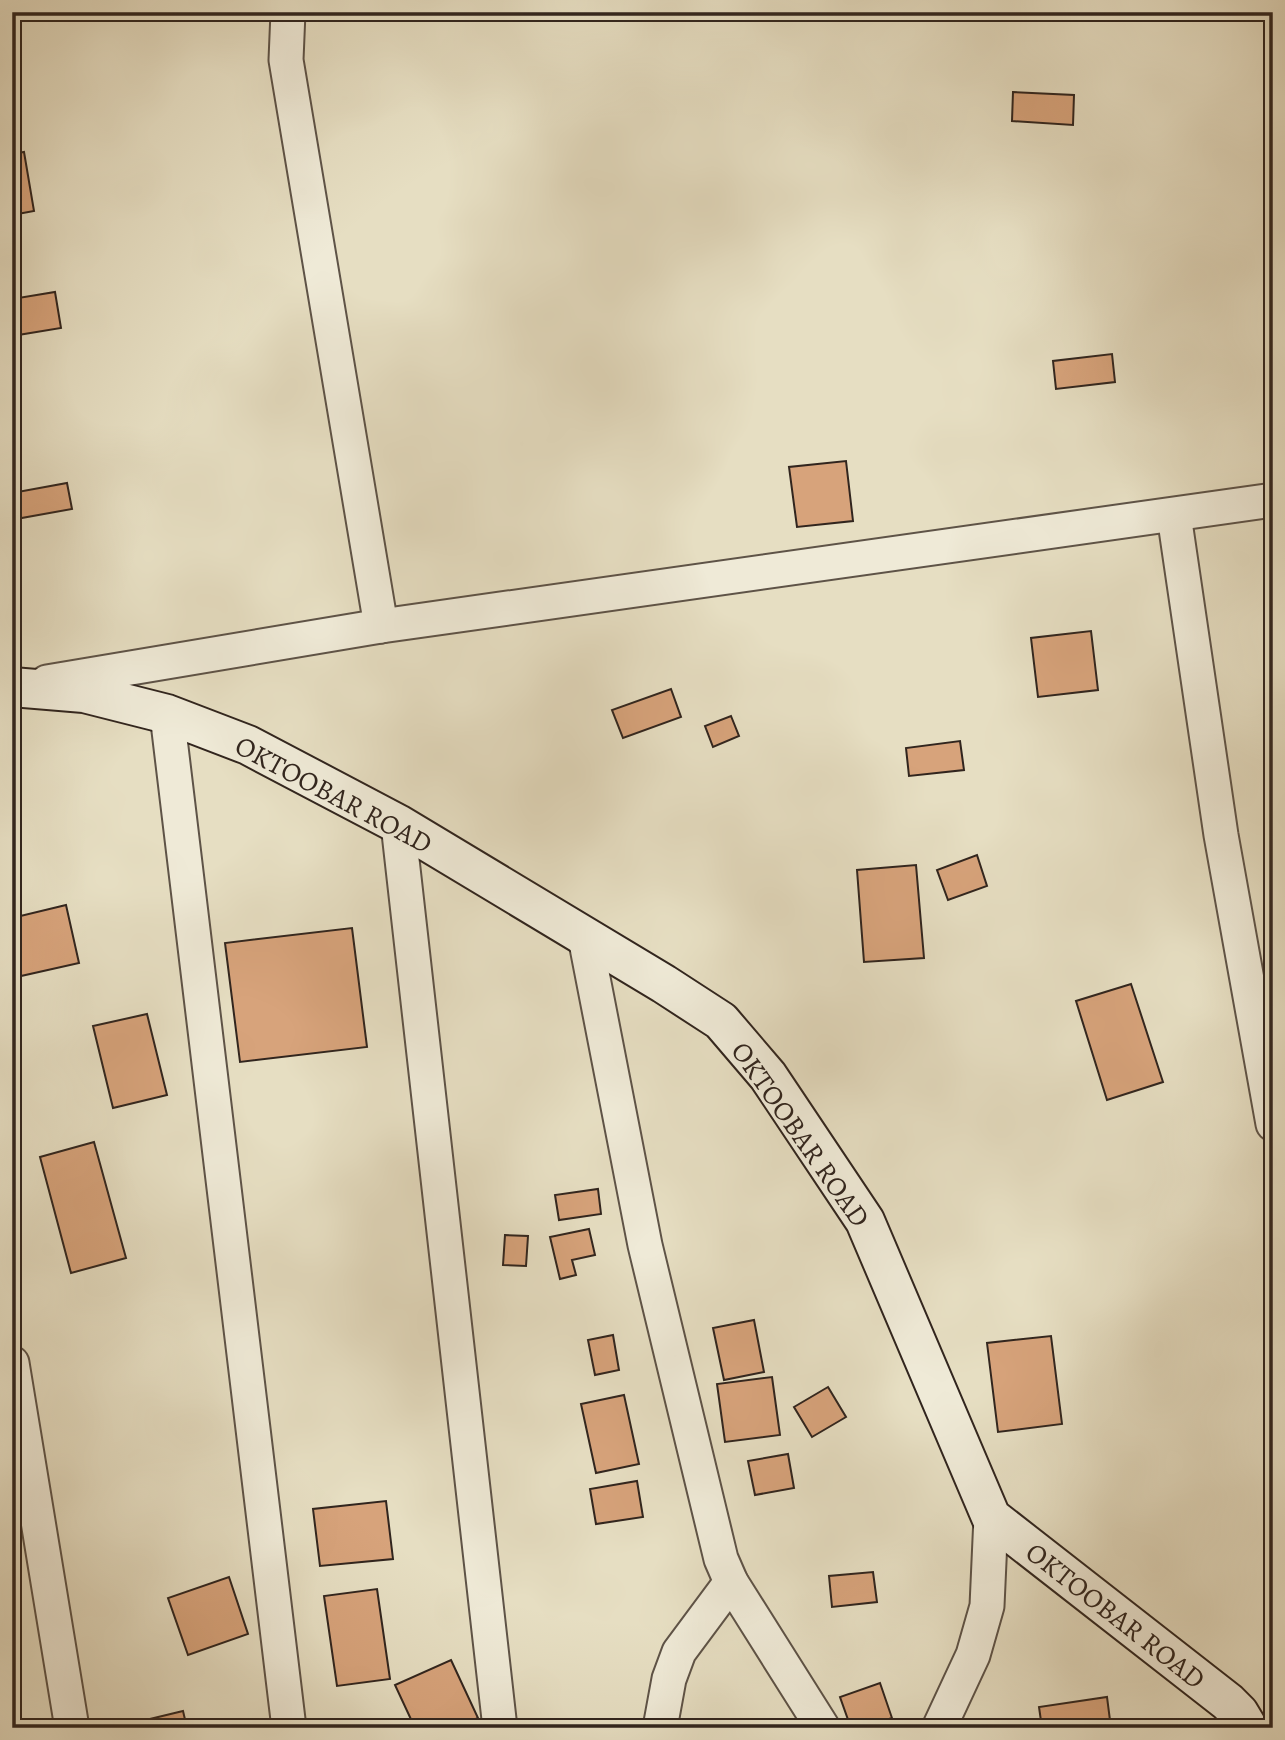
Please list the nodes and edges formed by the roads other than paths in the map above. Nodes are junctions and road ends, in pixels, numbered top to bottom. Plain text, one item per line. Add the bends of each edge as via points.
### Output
1 (288, 12) edge
2 (1273, 500) edge
3 (1174, 514) junction
4 (381, 626) junction
5 (13, 687) edge
6 (167, 714) junction
7 (398, 824) junction
8 (585, 937) junction
9 (1273, 1124) edge
10 (12, 1363) edge
11 (991, 1517) junction
12 (731, 1582) junction
13 (72, 1728) edge
14 (289, 1728) edge
15 (500, 1728) edge
16 (660, 1728) edge
17 (824, 1728) edge
18 (939, 1728) edge
19 (1248, 1728) edge

1 - 4 street via 286,60
2 - 3 street
3 - 4 street
3 - 9 street via 1222,835
4 - 5 street
5 - 6 street, OKTOOBAR ROAD via 84,693
6 - 7 street, OKTOOBAR ROAD via 248,745
6 - 14 street
7 - 8 street, OKTOOBAR ROAD
7 - 15 street
8 - 11 street, OKTOOBAR ROAD via 721,1021 768,1076 865,1221
8 - 12 street via 645,1245 721,1559
10 - 13 street
11 - 18 street via 987,1606 973,1655
11 - 19 street, OKTOOBAR ROAD via 1228,1702
12 - 16 street via 679,1652 668,1679
12 - 17 street

